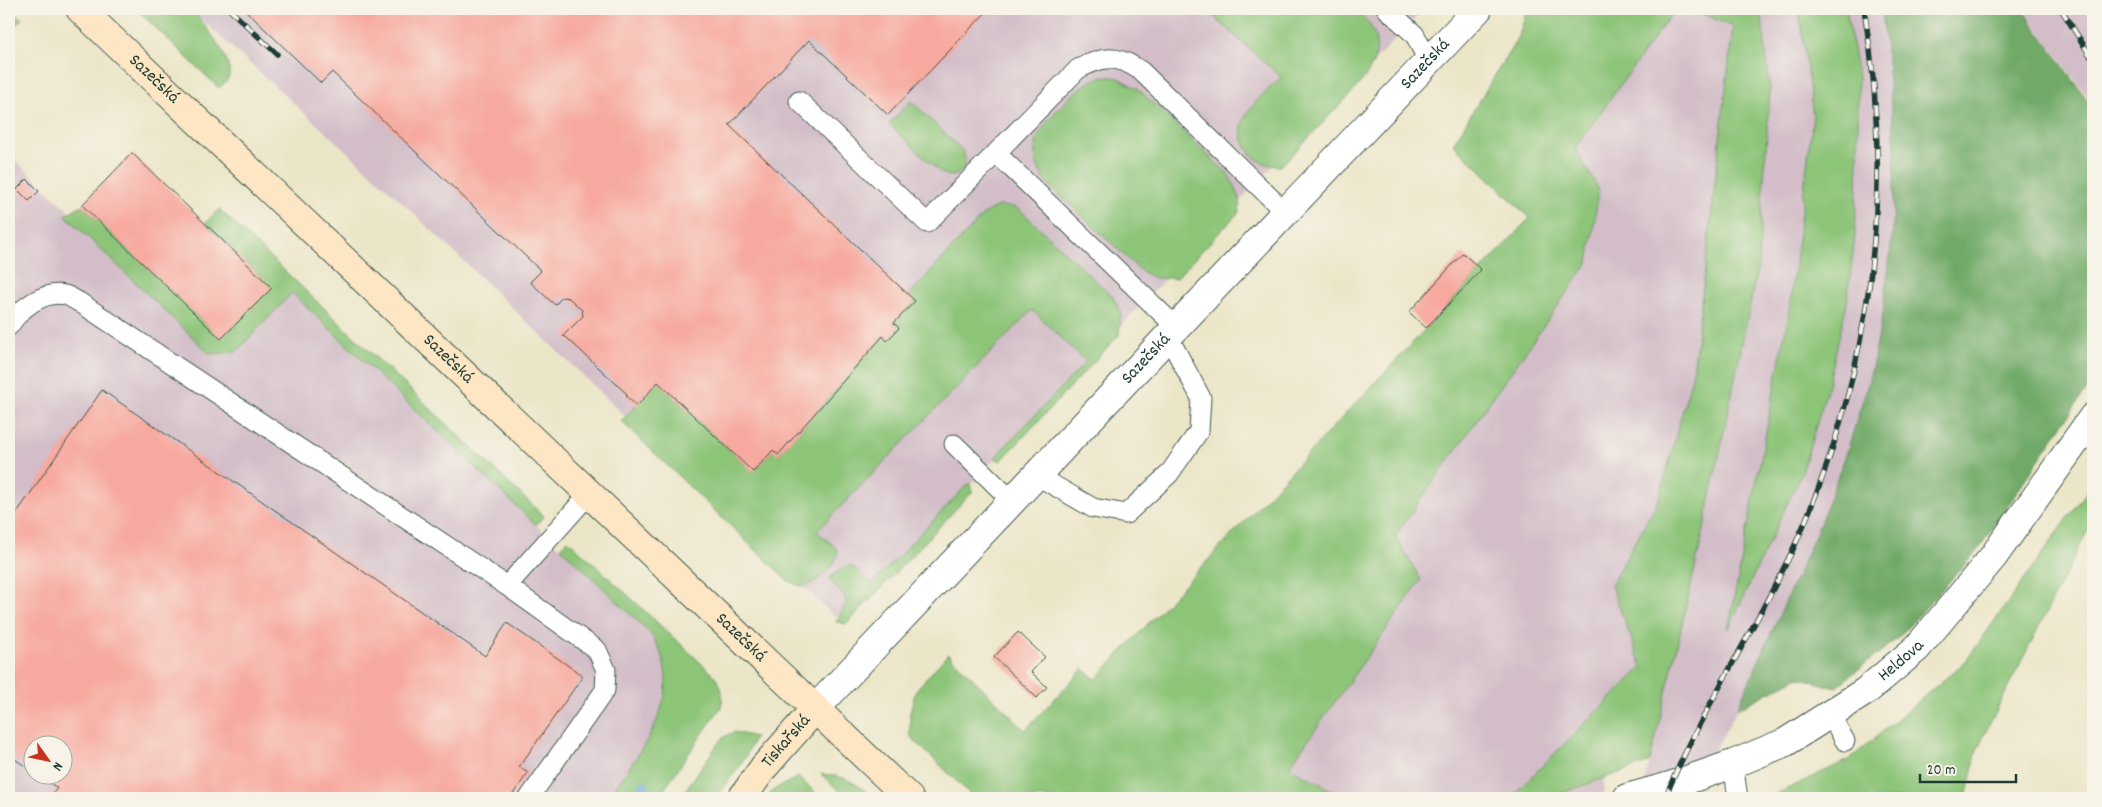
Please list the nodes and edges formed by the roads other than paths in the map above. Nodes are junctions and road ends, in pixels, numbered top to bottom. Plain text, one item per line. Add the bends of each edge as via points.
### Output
1 (80, 9) edge
2 (1387, 9) edge
3 (1473, 10) edge
4 (1428, 61) junction
5 (799, 101) dead end
6 (996, 153) junction
7 (1285, 212) junction
8 (9, 326) edge
9 (1172, 332) junction
10 (2093, 417) edge
11 (954, 444) dead end
12 (1036, 476) junction
13 (589, 494) junction
14 (1012, 501) junction
15 (507, 586) junction
16 (815, 709) junction
17 (1830, 714) junction
18 (1845, 742) dead end
19 (1733, 764) junction
20 (529, 798) edge
21 (742, 798) edge
22 (909, 798) edge
23 (1627, 798) edge
24 (1738, 798) edge

1 - 13 street, Sazečská
2 - 4 lane via 1415,35
3 - 4 street, Sazečská
4 - 7 street, Sazečská
5 - 6 lane via 927,223
6 - 7 lane via 1078,69 1110,58 1128,62 1141,71
6 - 9 lane
7 - 9 street, Sazečská
8 - 15 lane via 28,306 44,297 64,295 79,302
9 - 12 street, Sazečská
9 - 12 lane via 1202,398 1199,431 1169,474 1126,514 1093,508
10 - 17 street, Heldova via 1992,557 1924,641 1866,690
11 - 14 lane
12 - 14 street, Sazečská
13 - 15 lane
13 - 16 street, Sazečská
14 - 16 street, Sazečská
15 - 20 lane via 597,650 606,670 605,690
16 - 21 street, Tiskařská via 764,767
16 - 22 street, Sazečská
17 - 18 lane
17 - 19 street, Heldova via 1786,742
19 - 23 street, Heldova
19 - 24 lane

